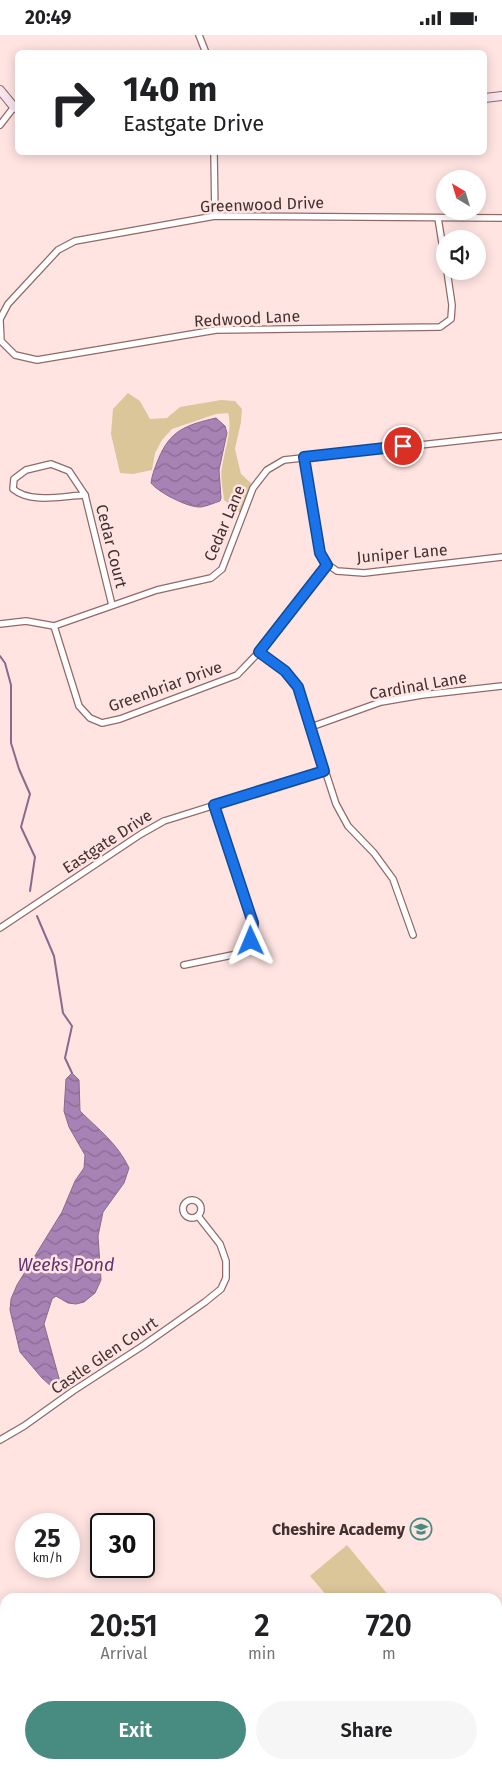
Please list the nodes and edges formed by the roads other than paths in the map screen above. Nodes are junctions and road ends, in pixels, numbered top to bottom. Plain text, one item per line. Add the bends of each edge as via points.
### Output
1 (199, 35) edge
2 (205, 50) edge
3 (0, 90) edge
4 (502, 96) edge
5 (487, 98) edge
6 (15, 107) edge
7 (15, 109) edge
8 (0, 125) edge
9 (214, 155) edge
10 (215, 216) junction
11 (436, 218) edge
12 (486, 218) edge
13 (502, 218) edge
14 (448, 280) edge
15 (0, 320) edge
16 (1, 341) joint
17 (502, 436) edge
18 (304, 457) junction
19 (85, 495) junction
20 (502, 557) edge
21 (327, 565) junction
22 (112, 605) junction
23 (0, 624) edge
24 (54, 626) junction
25 (259, 652) junction
26 (502, 686) edge
27 (311, 727) junction
28 (324, 771) junction
29 (214, 805) junction
30 (0, 928) edge
31 (413, 935) dead end
32 (184, 965) dead end
33 (198, 1216) dead end
34 (0, 1441) edge

1 - 2 street
3 - 6 street
4 - 5 street
7 - 8 street
9 - 10 street
10 - 11 street, Greenwood Drive
10 - 15 street, Greenwood Drive via 75,241 58,250 8,304
12 - 13 street, Greenwood Drive
14 - 16 street, Redwood Lane via 451,319 440,327 216,330 37,360 15,355
15 - 16 street, Greenwood Drive
17 - 18 street, Cedar Lane
18 - 21 street via 320,553
18 - 22 street, Cedar Lane via 284,460 267,470 253,488 222,569 211,578 157,590
19 - 19 street, Cedar Court via 69,471 51,463 26,470 14,479 13,489 20,495 36,498
19 - 22 street, Cedar Court
20 - 21 street, Juniper Lane via 364,573 337,571
21 - 25 street, Greenbriar Drive
22 - 24 street, Cedar Lane
23 - 24 street via 26,621
24 - 25 street, Greenbriar Drive via 79,706 90,718 102,723 237,675
25 - 27 street via 285,671 298,687
26 - 27 street, Cardinal Lane via 381,702
27 - 28 street
28 - 29 street, Eastgate Drive
28 - 31 street via 348,826 393,879
29 - 30 street, Eastgate Drive via 164,821 141,834
29 - 32 street via 253,923 251,941 242,953
33 - 34 street, Castle Glen Court via 220,1244 226,1261 226,1278 221,1289 144,1345

